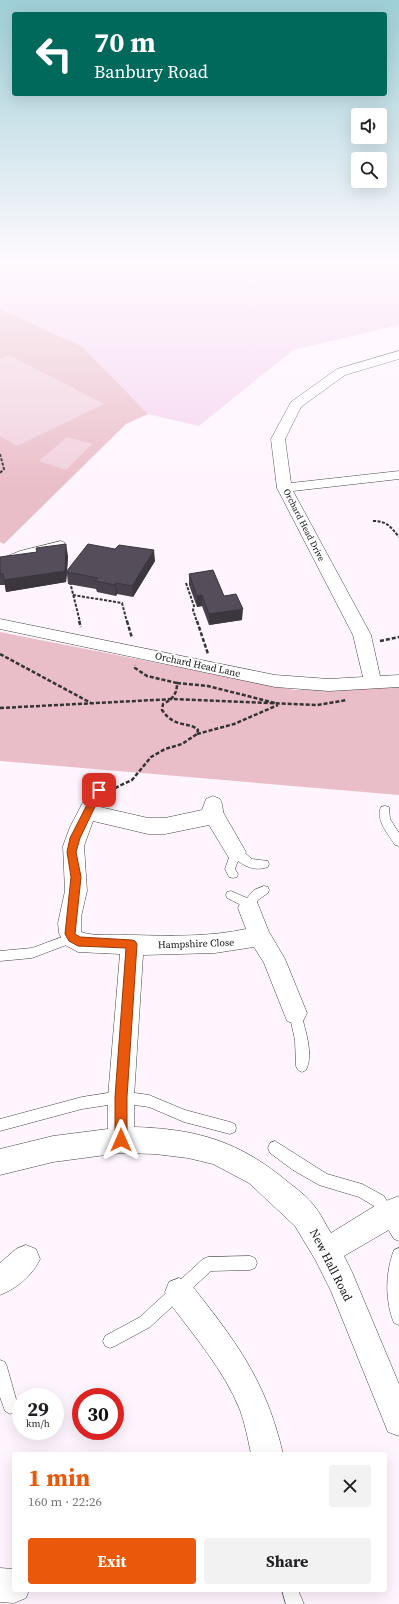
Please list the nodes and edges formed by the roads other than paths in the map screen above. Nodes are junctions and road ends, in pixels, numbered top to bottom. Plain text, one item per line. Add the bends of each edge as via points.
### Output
1 (399, 354) edge
2 (399, 475) edge
3 (284, 488) junction
4 (61, 543) edge
5 (0, 562) edge
6 (0, 624) edge
7 (399, 681) edge
8 (368, 683) junction
9 (99, 790) road end
10 (385, 810) dead end
11 (89, 812) junction
12 (399, 842) edge
13 (236, 852) junction
14 (264, 864) dead end
15 (233, 874) dead end
16 (264, 890) dead end
17 (231, 895) dead end
18 (249, 908) junction
19 (260, 936) junction
20 (72, 938) junction
21 (132, 944) junction
22 (0, 956) edge
23 (295, 1013) joint
24 (302, 1066) dead end
25 (121, 1097) junction
26 (0, 1124) edge
27 (230, 1128) dead end
28 (121, 1140) junction
29 (275, 1148) dead end
30 (0, 1162) edge
31 (395, 1219) edge
32 (326, 1251) junction
33 (399, 1255) edge
34 (26, 1258) dead end
35 (250, 1262) dead end
36 (0, 1281) edge
37 (179, 1292) junction
38 (399, 1318) edge
39 (110, 1341) dead end
40 (0, 1367) edge
41 (10, 1406) dead end
42 (399, 1420) edge
43 (266, 1452) edge
44 (0, 1585) edge
45 (12, 1586) edge
46 (291, 1592) edge
47 (295, 1604) edge

1 - 3 street, Orchard Head Drive via 341,372 296,405 278,440
2 - 3 street
3 - 8 street, Orchard Head Drive via 362,635
4 - 5 lane via 23,552
6 - 8 street, Orchard Head Lane via 275,681 329,685
7 - 8 street, Orchard Head Lane
9 - 11 street
10 - 12 lane via 385,819
11 - 13 street via 148,826 165,826 187,821 213,809
11 - 20 street via 75,838 71,852 76,877 70,924
13 - 14 lane via 248,864
13 - 15 lane via 230,870
16 - 18 lane via 257,892 252,898
17 - 18 lane via 243,901
18 - 19 street
19 - 21 street, Hampshire Close via 222,944
19 - 23 street via 274,959
20 - 21 street, Hampshire Close via 78,942
20 - 22 lane via 32,952
21 - 25 street
23 - 24 lane via 302,1043
25 - 26 lane via 82,1103 12,1123
25 - 27 lane via 149,1101 184,1116
25 - 28 street
28 - 30 street, New Hall Road via 53,1149
28 - 32 street, New Hall Road via 188,1145 216,1152 239,1163 258,1174 305,1216
29 - 31 lane via 324,1180 362,1191 379,1201
31 - 32 street
32 - 42 street, New Hall Road via 342,1282
33 - 38 lane via 394,1281 394,1302
34 - 36 street
35 - 37 lane via 208,1264
37 - 39 lane via 145,1322
37 - 43 street via 225,1352 245,1385 257,1414
40 - 41 lane
44 - 45 street
46 - 47 lane

